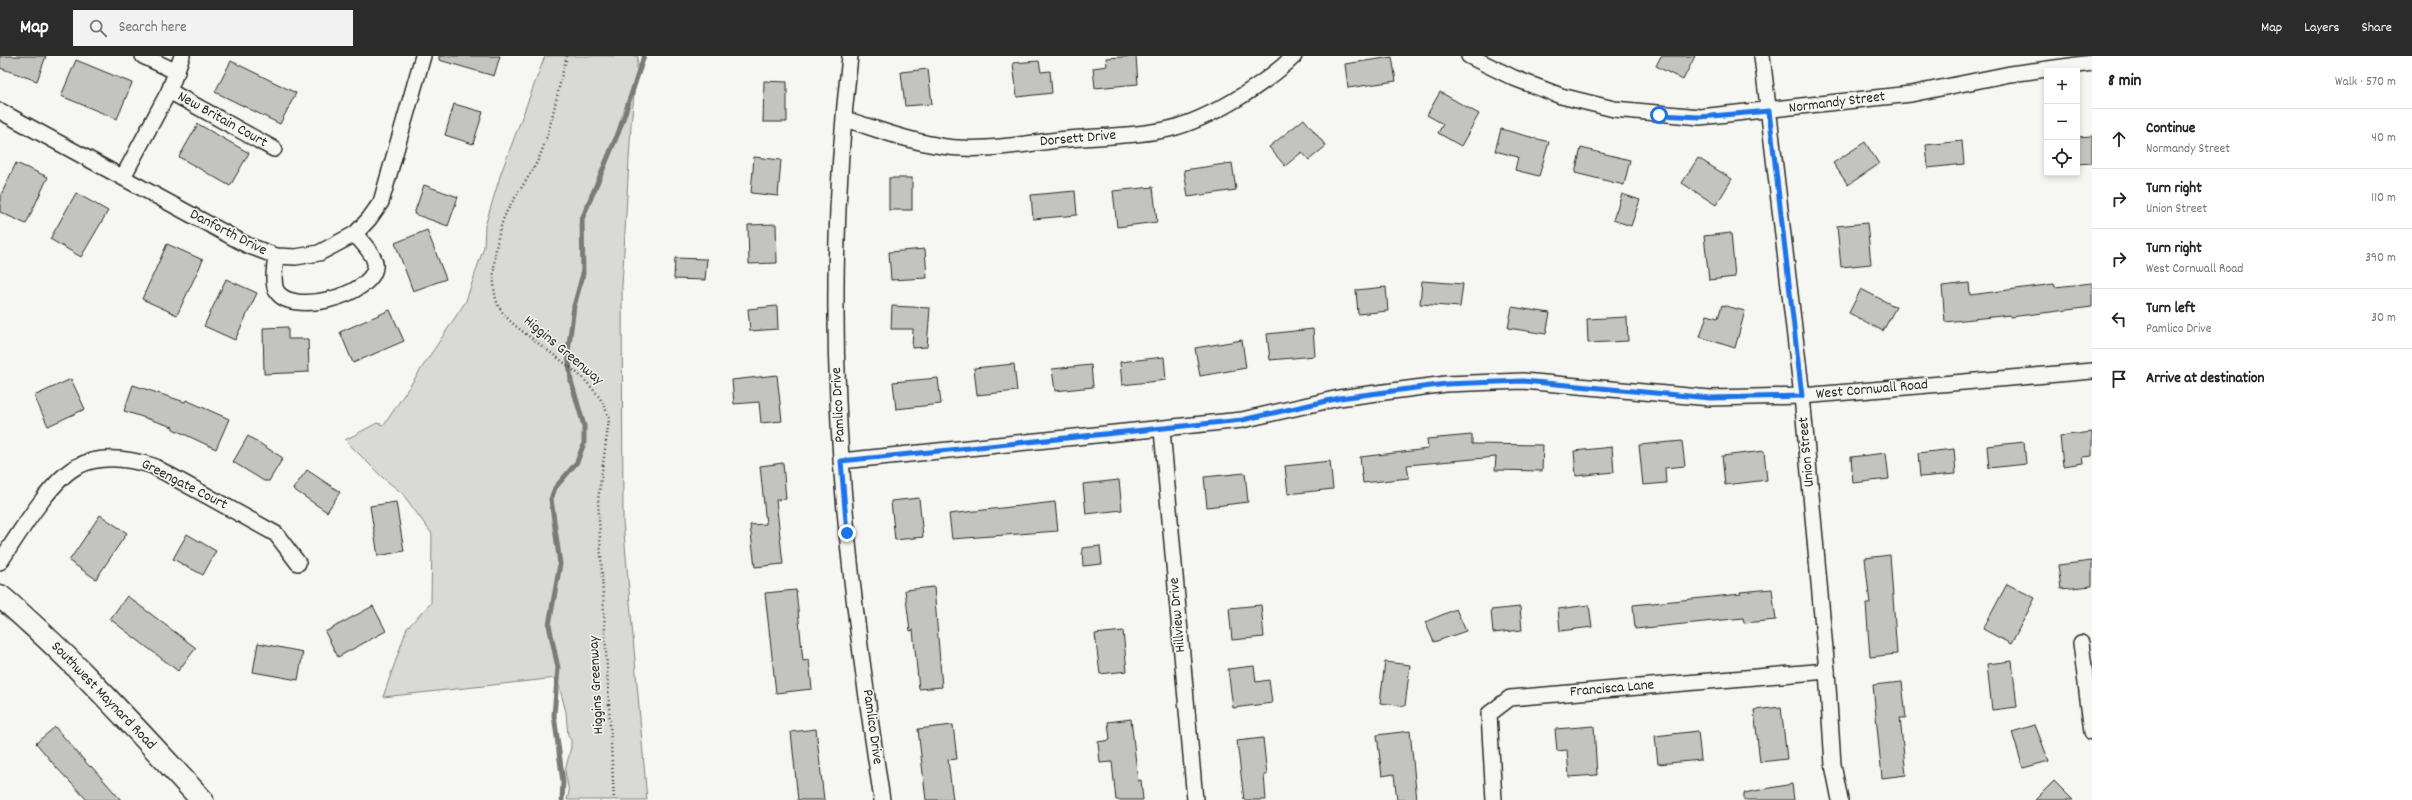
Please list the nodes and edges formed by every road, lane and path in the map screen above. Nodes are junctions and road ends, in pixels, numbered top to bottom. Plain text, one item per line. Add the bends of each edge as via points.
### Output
1 (143, 56) edge
2 (182, 56) edge
3 (423, 56) edge
4 (568, 56) edge
5 (850, 56) edge
6 (1294, 56) edge
7 (1469, 56) edge
8 (1762, 56) edge
9 (2092, 63) edge
10 (177, 72) junction
11 (169, 91) junction
12 (0, 111) edge
13 (1769, 111) junction
14 (844, 119) junction
15 (274, 149) dead end
16 (122, 177) junction
17 (355, 234) junction
18 (276, 256) junction
19 (2092, 371) edge
20 (1802, 396) junction
21 (1162, 430) junction
22 (841, 461) junction
23 (0, 562) edge
24 (298, 563) dead end
25 (0, 596) edge
26 (2081, 643) dead end
27 (1827, 671) junction
28 (2092, 732) edge
29 (202, 800) edge
30 (614, 800) edge
31 (882, 800) edge
32 (1195, 800) edge
33 (1494, 800) edge
34 (1840, 800) edge

1 - 10 street
2 - 10 street
3 - 17 street, Danforth Drive via 381,202
4 - 30 path, Higgins Greenway via 548,136 538,160 506,212 500,228 494,293 510,321 558,358 598,395 606,408 609,420 598,500
5 - 14 street, Pamlico Drive
6 - 14 street, Dorsett Drive via 1250,90 1188,123 1169,129 974,149 934,145
7 - 13 street, Normandy Street via 1514,78 1561,96 1614,109 1700,117
8 - 13 street, Union Street
9 - 13 street, Normandy Street via 2010,74 1911,94
10 - 11 street
11 - 15 street, New Britain Court
11 - 16 street
12 - 16 street, Danforth Drive
13 - 20 street, Union Street
14 - 22 street, Pamlico Drive via 837,228 836,350
16 - 18 street, Danforth Drive via 247,245
17 - 18 street, Danforth Drive via 319,253 296,257
17 - 18 street via 374,260 375,268 361,288 338,296 311,303 297,302 280,296 276,289
19 - 20 street, West Cornwall Road
20 - 21 street, West Cornwall Road via 1710,398 1523,381 1446,384 1340,398 1242,420
20 - 27 street, Union Street
21 - 22 street, West Cornwall Road
21 - 32 street, Hillview Drive
22 - 31 street, Pamlico Drive via 856,611
23 - 24 street, Greengate Court via 62,478 76,467 92,461 114,458 134,460 153,466 276,534
25 - 29 main road, Southwest Maynard Road via 96,685
26 - 28 street
27 - 33 street, Francisca Lane via 1510,698 1489,714
27 - 34 street, Union Street via 1833,765

